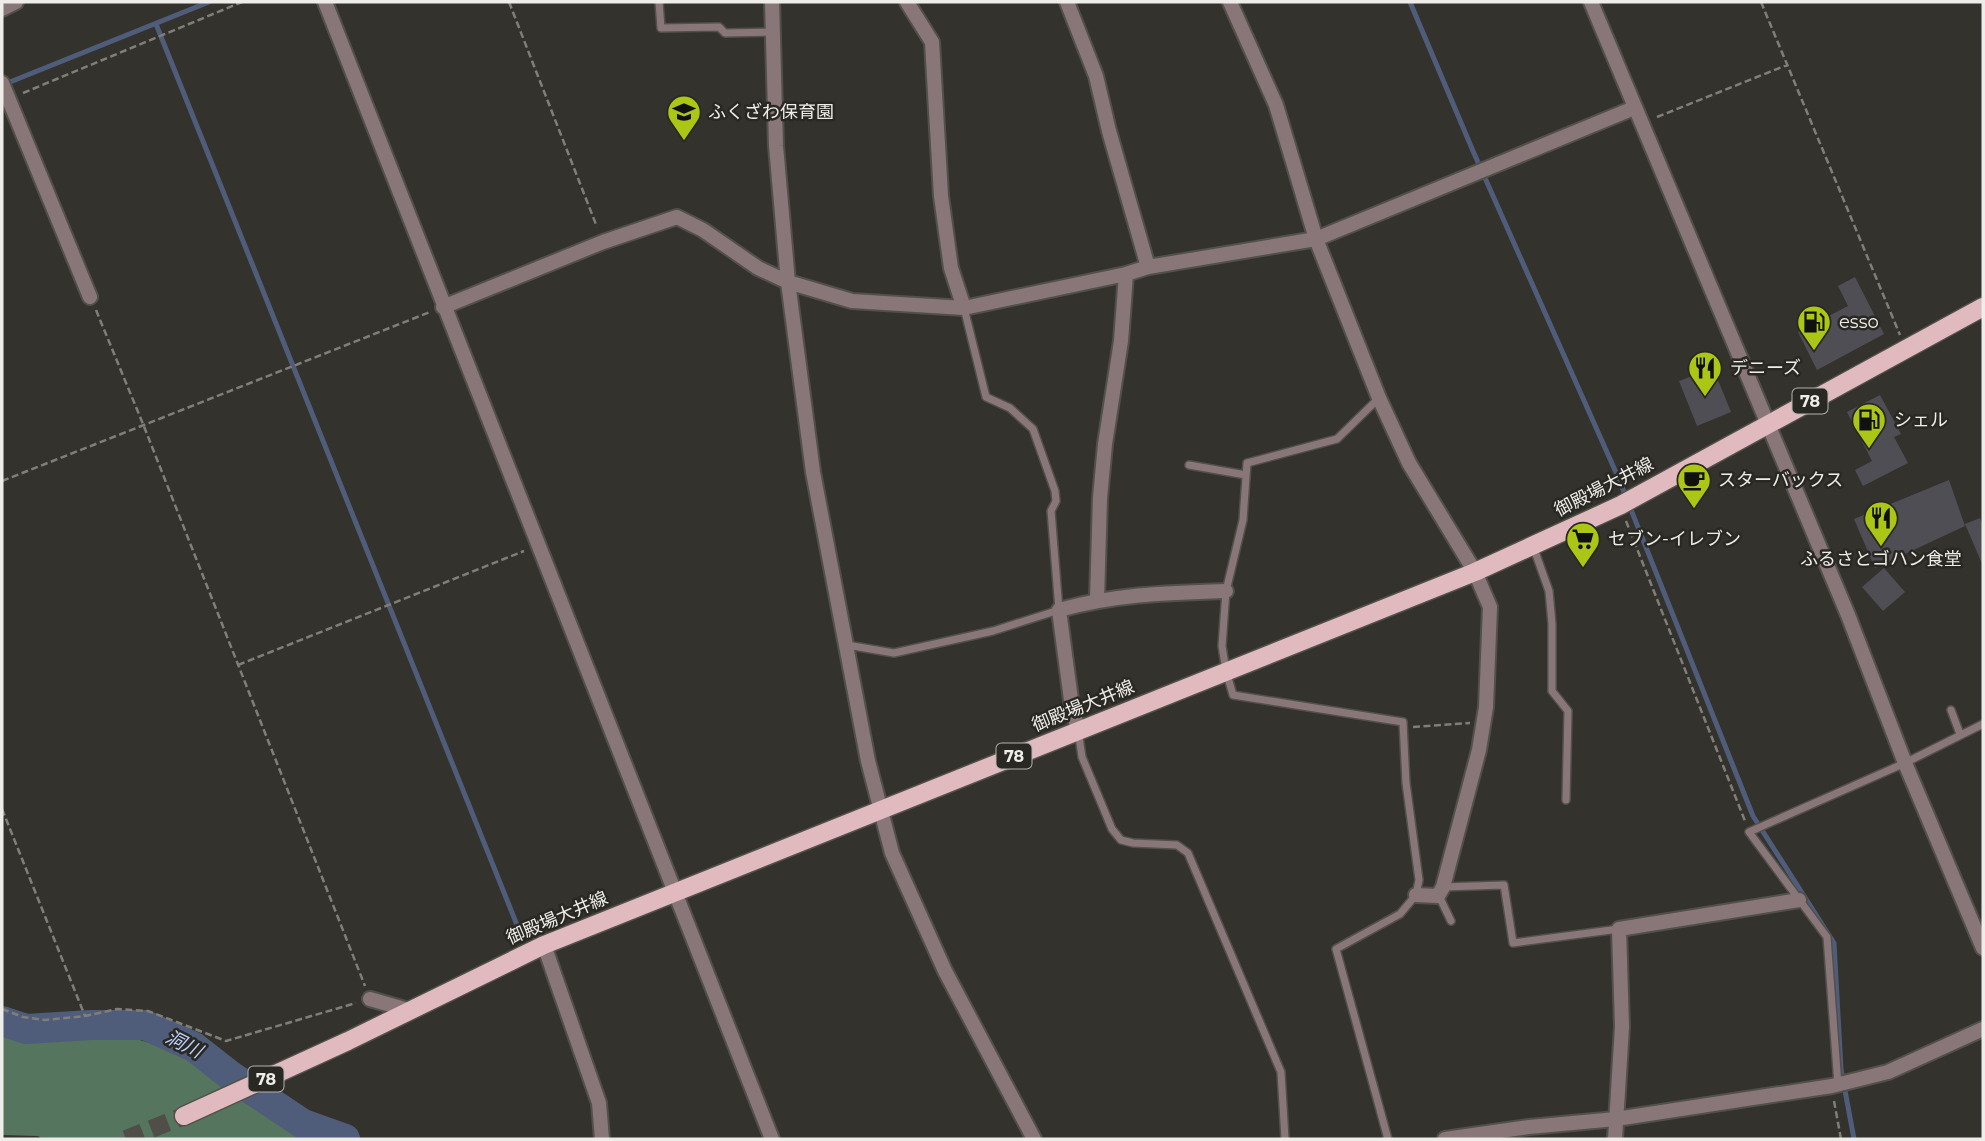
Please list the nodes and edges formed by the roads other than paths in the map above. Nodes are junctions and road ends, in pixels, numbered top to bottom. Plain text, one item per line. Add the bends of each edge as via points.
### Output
1 (16, 2) edge
2 (325, 2) edge
3 (659, 2) edge
4 (772, 2) edge
5 (907, 2) edge
6 (1067, 2) edge
7 (1230, 2) edge
8 (1591, 2) edge
9 (2, 9) edge
10 (774, 32) junction
11 (2, 83) edge
12 (1634, 108) junction
13 (1316, 239) junction
14 (1148, 267) junction
15 (1126, 274) junction
16 (788, 282) junction
17 (90, 297) road end
18 (443, 307) junction
19 (1983, 307) edge
20 (964, 308) junction
21 (1379, 398) junction
22 (1767, 425) junction
23 (1189, 466) dead end
24 (1246, 475) junction
25 (1533, 545) junction
26 (1475, 572) junction
27 (1226, 591) junction
28 (1097, 599) junction
29 (1059, 610) junction
30 (847, 645) junction
31 (1226, 671) junction
32 (1951, 710) dead end
33 (1983, 724) edge
34 (1078, 730) junction
35 (1960, 734) junction
36 (1905, 763) junction
37 (1566, 800) dead end
38 (879, 810) junction
39 (1441, 891) junction
40 (676, 892) junction
41 (1416, 895) junction
42 (1799, 900) junction
43 (1451, 921) dead end
44 (1619, 929) junction
45 (544, 945) junction
46 (1983, 948) edge
47 (370, 999) road end
48 (408, 1010) junction
49 (1983, 1029) edge
50 (1835, 1085) junction
51 (184, 1116) tunnel mouth
52 (1616, 1119) junction
53 (602, 1139) edge
54 (772, 1139) edge
55 (1034, 1139) edge
56 (1285, 1139) edge
57 (1388, 1139) edge
58 (1445, 1139) edge
59 (1615, 1139) edge

1 - 9 street
2 - 18 street
3 - 10 lane via 661,28
4 - 10 street
5 - 20 street via 932,42 942,195 951,268
6 - 14 street via 1096,76
7 - 13 street via 1276,105
8 - 12 street
10 - 16 street via 776,146
11 - 17 street
12 - 13 street
12 - 22 street
13 - 14 street
13 - 21 street
14 - 15 street
15 - 20 street
15 - 28 street via 1100,498
16 - 18 street via 677,217
16 - 20 street via 852,301
16 - 30 street via 813,472
18 - 40 street
19 - 22 main road, 御殿場大井線 / 78
20 - 29 lane via 986,397 1010,408 1034,429 1055,491 1051,511
21 - 24 lane via 1337,439 1247,463
21 - 26 street via 1409,463
22 - 25 main road, 御殿場大井線 / 78 via 1621,505
22 - 36 street via 1849,615
23 - 24 lane
24 - 27 lane via 1243,520
25 - 26 main road, 御殿場大井線 / 78
25 - 37 lane via 1549,591 1552,691 1568,711
26 - 31 main road, 御殿場大井線 / 78
26 - 39 street via 1490,607 1484,722
27 - 28 street
27 - 31 lane via 1222,646
28 - 29 street
29 - 30 lane via 993,631 894,653
29 - 34 street
30 - 38 street
31 - 34 main road, 御殿場大井線 / 78
31 - 41 lane via 1233,695 1403,722 1419,880
32 - 35 lane
33 - 35 lane
34 - 38 main road, 御殿場大井線 / 78
34 - 56 lane via 1082,757 1121,840 1177,845 1188,853 1278,1063
35 - 36 lane
36 - 42 lane via 1749,832
36 - 46 street
38 - 40 main road, 御殿場大井線 / 78
38 - 55 street via 892,853 945,971
39 - 41 street
39 - 43 lane
39 - 44 lane via 1504,885 1513,943
40 - 45 main road, 御殿場大井線 / 78
40 - 54 street
41 - 57 lane via 1400,914 1336,949
42 - 44 street
42 - 50 lane via 1827,937
44 - 52 street via 1622,1027
45 - 48 main road, 御殿場大井線 / 78
45 - 53 street via 598,1103
47 - 48 street
48 - 51 main road, 御殿場大井線 / 78
49 - 50 street via 1888,1072
50 - 52 street
52 - 58 street
52 - 59 street

